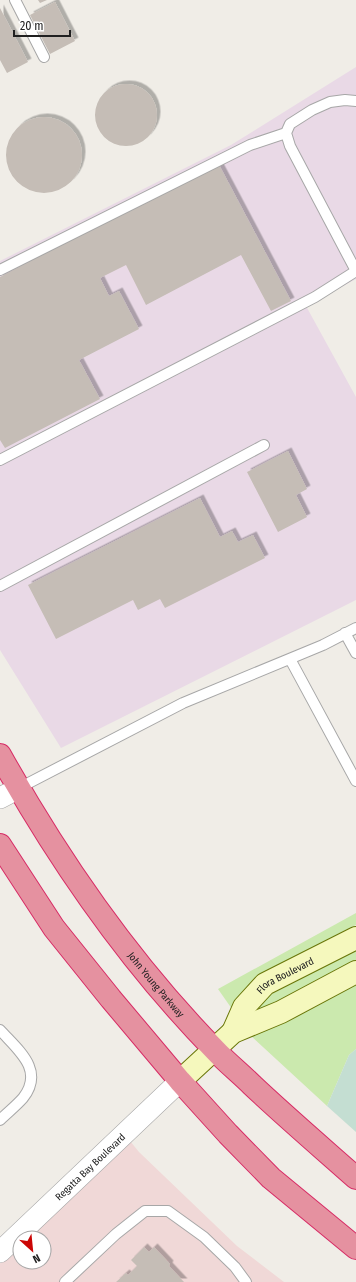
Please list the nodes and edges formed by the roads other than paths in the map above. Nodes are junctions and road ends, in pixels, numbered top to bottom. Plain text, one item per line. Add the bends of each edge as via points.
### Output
1 (15, 0) edge
2 (44, 57) dead end
3 (356, 101) edge
4 (286, 133) junction
5 (0, 270) edge
6 (356, 271) edge
7 (264, 445) dead end
8 (0, 460) edge
9 (0, 586) edge
10 (356, 628) edge
11 (346, 633) junction
12 (356, 653) edge
13 (290, 658) junction
14 (0, 755) edge
15 (356, 781) edge
16 (9, 793) edge
17 (0, 845) edge
18 (356, 938) edge
19 (356, 972) edge
20 (0, 1030) edge
21 (233, 1032) junction
22 (215, 1050) junction
23 (180, 1082) junction
24 (0, 1120) edge
25 (356, 1178) edge
26 (356, 1248) edge
27 (0, 1252) edge
28 (65, 1282) edge
29 (246, 1282) edge

1 - 2 lane
3 - 4 lane via 330,102 312,110 290,124
4 - 5 lane via 250,145
4 - 6 lane via 290,146
6 - 8 lane via 315,297
7 - 9 lane
10 - 11 lane
11 - 12 lane
11 - 13 lane
13 - 15 lane
13 - 16 lane via 183,703
14 - 16 highway, John Young Parkway
16 - 22 highway, John Young Parkway via 66,863 102,916 158,988
17 - 23 highway via 54,928
18 - 21 street, Flora Boulevard via 265,984 244,1007
19 - 21 street, Flora Boulevard via 281,1012
20 - 24 lane via 24,1057 30,1069 31,1086 22,1099
21 - 22 street, Flora Boulevard
22 - 23 street, Flora Boulevard
22 - 25 highway, John Young Parkway
23 - 26 highway via 271,1178
23 - 27 street, Regatta Bay Boulevard
28 - 29 lane via 116,1234 145,1211 168,1211 204,1237 235,1267

